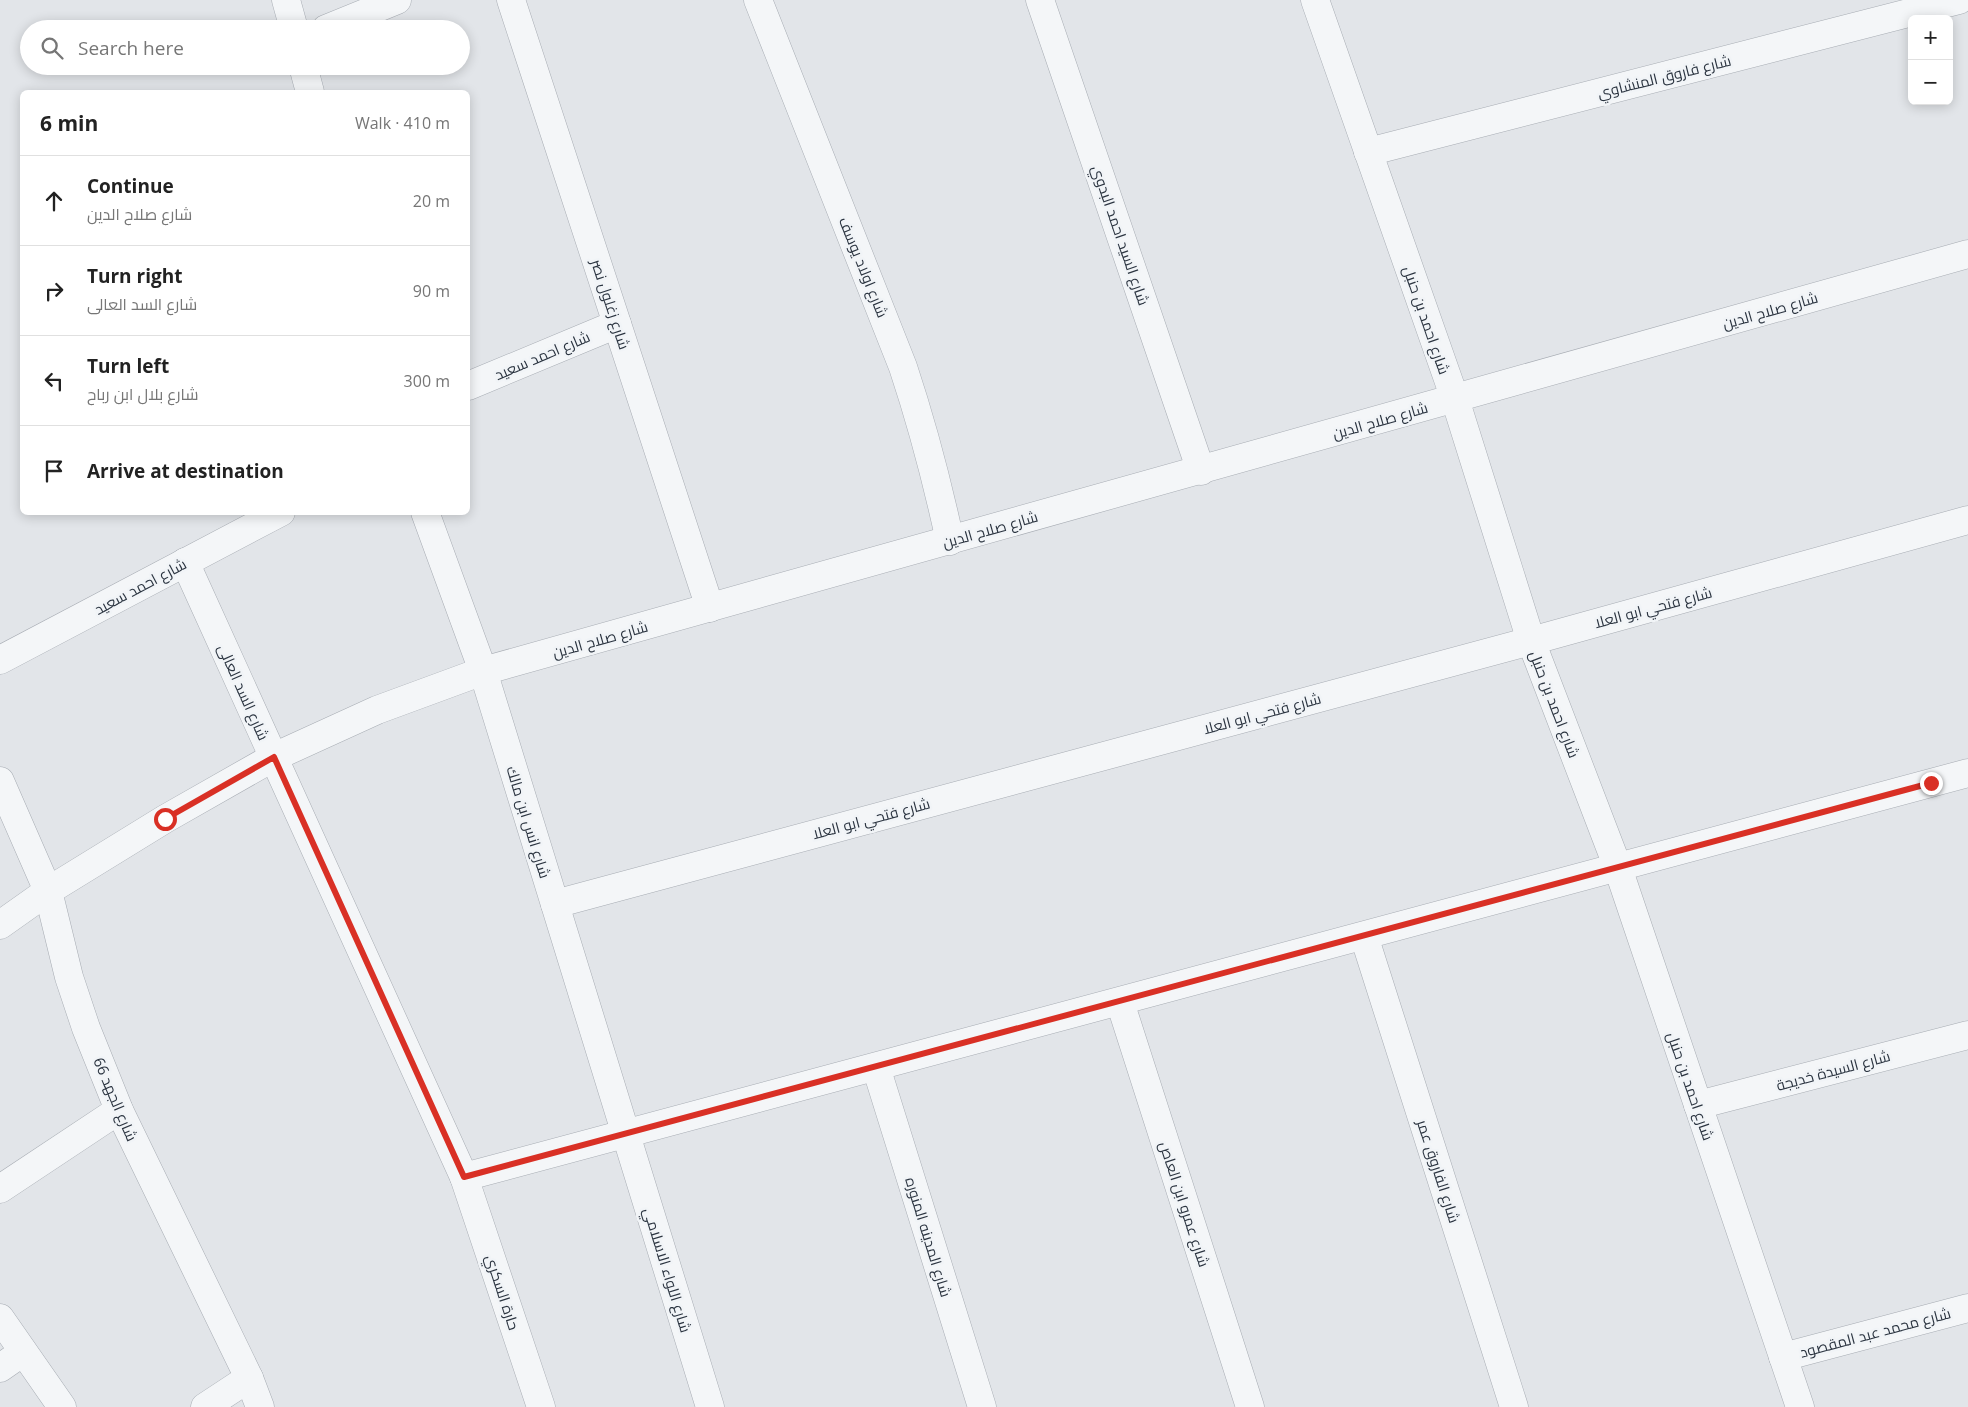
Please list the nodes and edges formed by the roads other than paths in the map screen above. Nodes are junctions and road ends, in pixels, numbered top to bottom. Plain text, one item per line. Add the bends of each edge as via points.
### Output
1 (286, 0) edge
2 (397, 0) edge
3 (511, 0) edge
4 (758, 0) edge
5 (1040, 0) edge
6 (1315, 0) edge
7 (1959, 0) edge
8 (292, 20) edge
9 (348, 20) edge
10 (305, 75) edge
11 (309, 90) edge
12 (1368, 152) junction
13 (1968, 254) edge
14 (617, 324) junction
15 (470, 385) edge
16 (1456, 399) junction
17 (1201, 471) junction
18 (275, 515) edge
19 (426, 515) edge
20 (1968, 520) edge
21 (950, 541) junction
22 (185, 562) junction
23 (710, 608) junction
24 (1531, 641) junction
25 (0, 660) edge
26 (483, 671) junction
27 (274, 757) junction
28 (1968, 773) edge
29 (0, 781) edge
30 (1618, 868) junction
31 (48, 891) junction
32 (555, 904) junction
33 (0, 925) edge
34 (1364, 936) junction
35 (1120, 1002) junction
36 (1968, 1035) edge
37 (876, 1067) junction
38 (1698, 1105) junction
39 (119, 1110) junction
40 (627, 1134) junction
41 (464, 1177) junction
42 (0, 1190) edge
43 (1968, 1308) edge
44 (0, 1318) edge
45 (23, 1352) junction
46 (1783, 1357) junction
47 (0, 1368) edge
48 (248, 1378) junction
49 (62, 1407) edge
50 (205, 1407) edge
51 (260, 1407) edge
52 (541, 1407) edge
53 (710, 1407) edge
54 (982, 1407) edge
55 (1250, 1407) edge
56 (1514, 1407) edge
57 (1800, 1407) edge

1 - 8 street
2 - 9 street
3 - 14 street, شارع زغلول نصر
4 - 21 street, شارع اولاد يوسف via 902,366 933,465
5 - 17 street, شارع السيد احمد البدوي
6 - 12 street, شارع احمد بن حنبل
7 - 12 street, شارع فاروق المنشاوي
10 - 11 street
12 - 16 street, شارع احمد بن حنبل
13 - 16 street, شارع صلاح الدين
14 - 15 street, شارع احمد سعيد
14 - 23 street, شارع زغلول نصر
16 - 17 street, شارع صلاح الدين
16 - 24 street, شارع احمد بن حنبل
17 - 21 street, شارع صلاح الدين
18 - 22 street, شارع احمد سعيد
19 - 26 street, شارع انس ابن مالك
20 - 24 street, شارع فتحي ابو العلا
21 - 23 street, شارع صلاح الدين
22 - 25 street, شارع احمد سعيد
22 - 27 street, شارع السد العالى
23 - 26 street, شارع صلاح الدين
24 - 30 street, شارع احمد بن حنبل
24 - 32 street, شارع فتحي ابو العلا
26 - 27 street, شارع صلاح الدين via 377,710
26 - 32 street, شارع انس ابن مالك
27 - 31 street, شارع صلاح الدين
27 - 41 street, شارع السد العالى
28 - 30 street
29 - 31 street, شارع الجهد 66
30 - 34 street
30 - 38 street, شارع احمد بن حنبل
31 - 33 street, شارع صلاح الدين
31 - 39 street, شارع الجهد 66 via 72,986
32 - 40 street, شارع انس ابن مالك
34 - 35 street
34 - 56 street, شارع الفاروق عمر
35 - 37 street
35 - 55 street, شارع عمرو ابن العاص
36 - 38 street, شارع السيدة خديجة
37 - 40 street
37 - 54 street, شارع المدينه المنوره
38 - 46 street, شارع احمد بن حنبل
39 - 42 street
39 - 48 street, شارع الجهد 66
40 - 41 street
40 - 53 street, شارع اللواء الاسلامي
41 - 52 street, حارة السكري
43 - 46 street, شارع محمد عبد المقصود
44 - 45 street
45 - 47 street
45 - 49 street
46 - 57 street, شارع احمد بن حنبل
48 - 50 street
48 - 51 street, شارع الجهد 66

